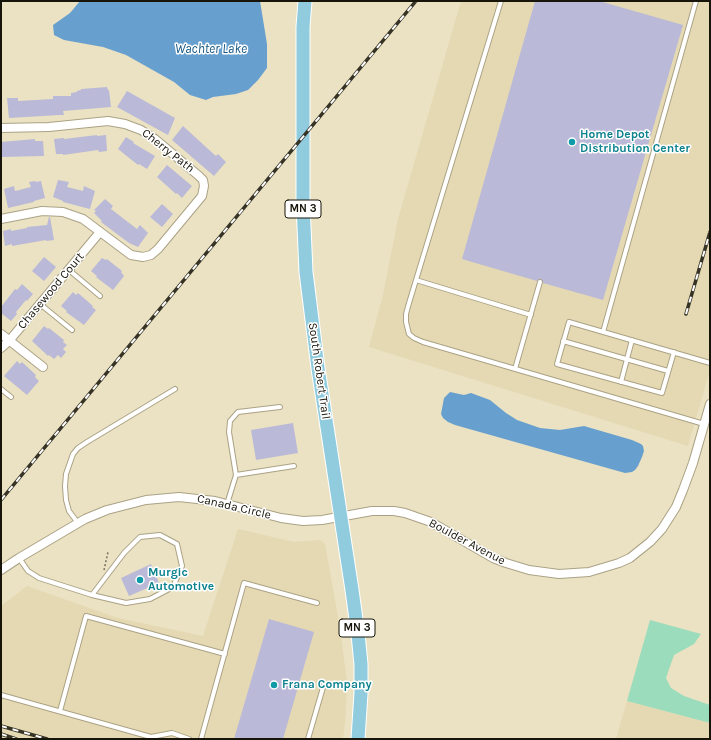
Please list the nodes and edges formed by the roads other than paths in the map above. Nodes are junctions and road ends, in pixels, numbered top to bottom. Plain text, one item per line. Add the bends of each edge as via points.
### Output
1 (305, 1) edge
2 (501, 1) edge
3 (696, 1) edge
4 (1, 128) edge
5 (1, 219) edge
6 (100, 232) junction
7 (68, 270) junction
8 (416, 280) junction
9 (540, 282) dead end
10 (100, 296) dead end
11 (40, 304) junction
12 (531, 315) junction
13 (72, 330) dead end
14 (603, 332) junction
15 (1, 334) edge
16 (632, 340) junction
17 (10, 341) junction
18 (564, 341) junction
19 (1, 348) edge
20 (674, 352) junction
21 (627, 359) junction
22 (710, 363) edge
23 (43, 367) dead end
24 (515, 368) junction
25 (668, 372) junction
26 (621, 382) junction
27 (1, 389) edge
28 (175, 389) dead end
29 (10, 397) dead end
30 (710, 404) edge
31 (280, 407) dead end
32 (704, 424) junction
33 (294, 466) dead end
34 (236, 475) junction
35 (227, 504) junction
36 (340, 517) junction
37 (78, 523) junction
38 (19, 558) junction
39 (1, 570) edge
40 (92, 594) junction
41 (317, 603) dead end
42 (225, 654) junction
43 (324, 684) dead end
44 (1, 695) edge
45 (60, 711) junction
46 (189, 739) edge
47 (201, 739) edge
48 (308, 739) edge
49 (358, 739) edge

1 - 36 main road, South Robert Trail / MN 3 via 303,204 306,272
2 - 8 lane
3 - 14 lane
4 - 6 street, Cherry Path via 49,127 108,121 125,124 155,139 202,180 202,196 155,252 148,256 139,257 127,253
5 - 6 street via 42,211 56,211 77,216
6 - 7 street, Chasewood Court
7 - 10 lane
7 - 11 street, Chasewood Court
8 - 12 lane
8 - 24 lane via 406,314 409,334 423,342
9 - 12 lane
11 - 13 lane
11 - 17 street, Chasewood Court
12 - 24 lane
14 - 16 lane
14 - 18 lane via 569,322
15 - 17 street
16 - 20 lane
16 - 21 lane
17 - 19 street, Chasewood Court
17 - 23 street
18 - 21 lane
18 - 26 lane via 557,364
20 - 22 lane
20 - 25 lane
21 - 25 lane
21 - 26 lane
24 - 32 lane
25 - 26 lane via 662,393
27 - 29 lane
28 - 37 lane via 87,442 73,454 66,474 66,500 69,511
30 - 32 street, Boulder Avenue
31 - 34 lane via 238,412 230,421 229,432
32 - 36 street, Boulder Avenue via 683,490 662,529 630,558 589,572 559,574 506,564 430,522 405,513 384,510
33 - 34 lane
34 - 35 lane
35 - 36 street, Canada Circle via 295,520
35 - 37 street, Canada Circle via 190,498 159,498 107,510
36 - 49 main road, South Robert Trail / MN 3 via 352,590 360,664
37 - 38 street, Canada Circle
38 - 39 street, Canada Circle
38 - 40 lane via 28,571 39,578
40 - 40 lane via 126,603 150,599 174,587 182,566 176,544 160,535 140,537
41 - 42 lane via 244,583
42 - 45 lane via 86,616
42 - 47 lane
43 - 48 lane
44 - 45 lane
45 - 46 lane via 151,737 172,733

